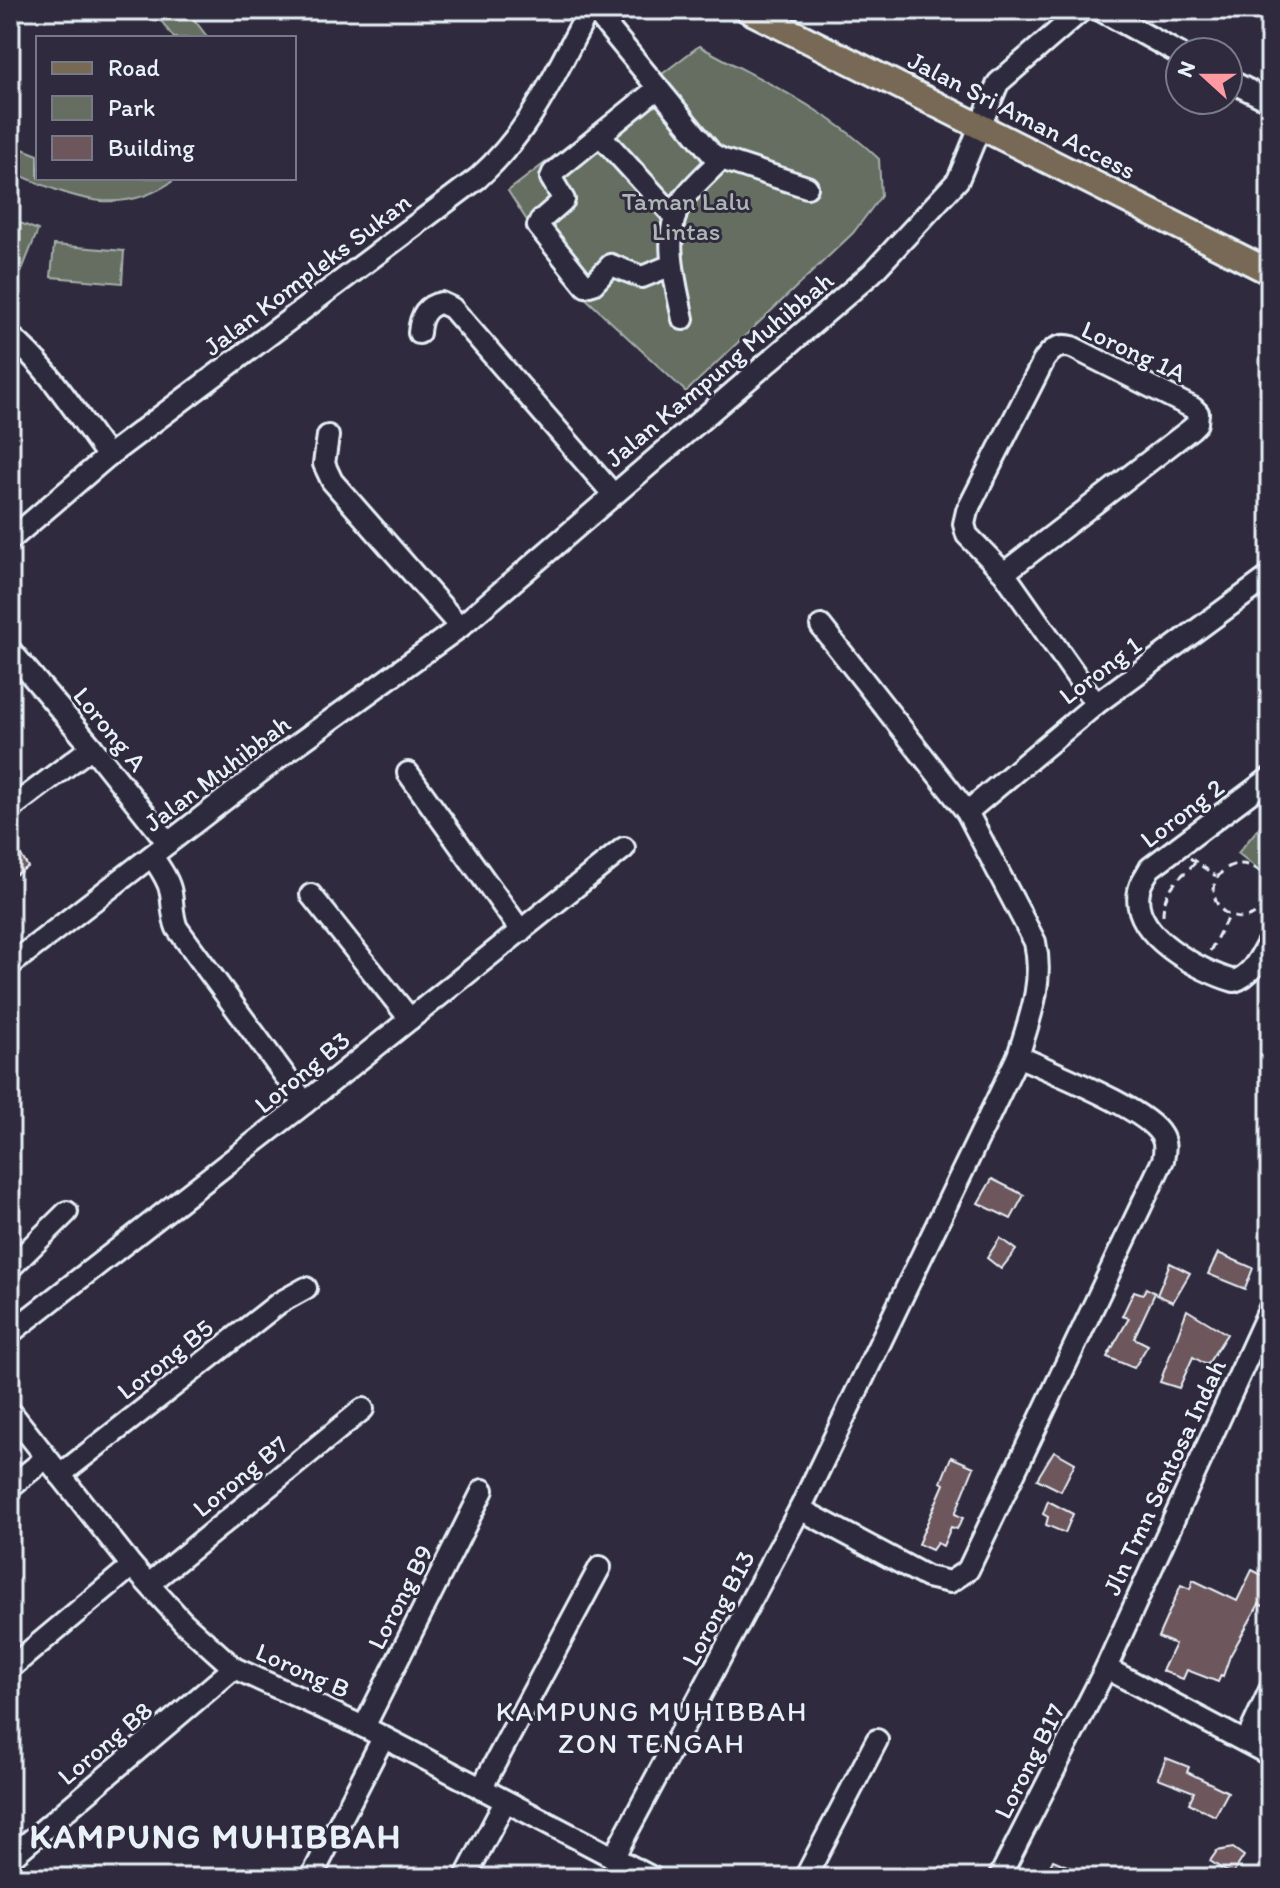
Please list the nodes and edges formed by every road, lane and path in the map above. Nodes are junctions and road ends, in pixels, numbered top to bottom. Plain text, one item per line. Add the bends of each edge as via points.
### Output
1 (592, 10) edge
2 (748, 10) edge
3 (1082, 10) edge
4 (1100, 10) edge
5 (1164, 45) edge
6 (658, 88) junction
7 (1244, 88) edge
8 (1270, 101) edge
9 (982, 126) junction
10 (601, 136) junction
11 (721, 159) junction
12 (807, 187) dead end
13 (675, 217) junction
14 (672, 265) junction
15 (1270, 272) edge
16 (683, 319) dead end
17 (419, 333) dead end
18 (10, 336) edge
19 (328, 436) dead end
20 (108, 456) junction
21 (613, 494) junction
22 (10, 540) edge
23 (1004, 573) junction
24 (1270, 576) edge
25 (821, 626) dead end
26 (460, 627) junction
27 (10, 650) edge
28 (1096, 704) junction
29 (92, 747) junction
30 (408, 773) dead end
31 (1270, 778) edge
32 (10, 809) edge
33 (967, 812) junction
34 (624, 848) dead end
35 (1178, 848) junction
36 (160, 849) junction
37 (1195, 863) junction
38 (1218, 877) junction
39 (311, 895) dead end
40 (1264, 906) junction
41 (1270, 911) edge
42 (1229, 915) junction
43 (1169, 923) dead end
44 (521, 931) junction
45 (1266, 932) edge
46 (1219, 957) dead end
47 (1206, 960) junction
48 (10, 965) edge
49 (410, 1019) junction
50 (1018, 1056) junction
51 (305, 1103) junction
52 (67, 1212) dead end
53 (10, 1268) edge
54 (306, 1288) dead end
55 (1270, 1308) edge
56 (10, 1333) edge
57 (363, 1409) dead end
58 (10, 1411) edge
59 (46, 1458) junction
60 (60, 1475) junction
61 (10, 1487) edge
62 (483, 1490) dead end
63 (800, 1509) junction
64 (132, 1566) junction
65 (600, 1567) dead end
66 (149, 1584) junction
67 (10, 1668) edge
68 (234, 1668) junction
69 (1106, 1668) junction
70 (1270, 1690) edge
71 (364, 1727) junction
72 (383, 1738) junction
73 (877, 1740) dead end
74 (1246, 1742) junction
75 (1270, 1755) edge
76 (481, 1789) junction
77 (505, 1802) junction
78 (10, 1858) edge
79 (613, 1858) junction
80 (643, 1876) edge
81 (311, 1878) edge
82 (465, 1878) edge
83 (805, 1878) edge
84 (999, 1878) edge

1 - 6 street
1 - 20 street, Jalan Kompleks Sukan via 516,140 478,178
2 - 9 main road, Jalan Sri Aman Access
3 - 9 street, Jalan Kampung Muhibbah via 998,83
4 - 5 street
6 - 10 street
6 - 11 street
7 - 8 street
9 - 15 main road, Jalan Sri Aman Access
9 - 21 street, Jalan Kampung Muhibbah via 958,180 872,273
10 - 13 street
10 - 14 street via 552,175 564,200 539,228 586,286 611,265 642,277
11 - 12 street
11 - 13 street
13 - 14 street
14 - 16 street
17 - 21 street via 420,319 430,308 441,303 452,308
18 - 20 street
19 - 26 street via 324,464 332,481
20 - 22 street, Jalan Kompleks Sukan
21 - 26 street, Jalan Kampung Muhibbah
23 - 23 street, Lorong 1A via 967,535 964,524 1050,352 1072,347 1198,413 1191,429
23 - 28 street, Lorong 1A
24 - 28 street, Lorong 1
25 - 33 street, Lorong B13
26 - 36 street, Jalan Muhibbah
27 - 29 street, Lorong A
28 - 33 street, Lorong 1
29 - 32 street
29 - 36 street, Lorong A
30 - 44 street
31 - 35 street, Lorong 2
33 - 50 street, Lorong B13 via 1040,961 1039,984
34 - 44 street, Lorong B3
35 - 37 path
35 - 47 street, Lorong 2 via 1150,868 1141,884 1139,907 1152,932 1173,953
36 - 48 street, Jalan Muhibbah
36 - 51 street, Lorong A via 177,928
37 - 38 path
37 - 43 path via 1165,899 1163,914
38 - 40 path via 1239,864 1256,868 1266,881
38 - 42 path via 1214,894
39 - 49 street
40 - 41 path
40 - 42 path via 1244,918
41 - 45 path
42 - 47 path
44 - 49 street, Lorong B3
45 - 47 street, Lorong 2 via 1255,964 1239,980 1219,977
46 - 47 path
49 - 51 street, Lorong B3
50 - 63 street, Lorong B13
50 - 63 street via 1145,1118 1162,1136 1165,1150 1015,1474 968,1570 950,1582 927,1577
51 - 56 street, Lorong B3
52 - 53 street
54 - 60 street, Lorong B5 via 279,1303
55 - 69 street, Jln Tmn Sentosa Indah
57 - 66 street, Lorong B7
58 - 59 street, Lorong B
59 - 60 street, Lorong B
59 - 61 street
60 - 64 street, Lorong B
62 - 71 street, Lorong B9
63 - 79 street, Lorong B13
64 - 66 street, Lorong B
64 - 67 street
65 - 76 street
66 - 68 street, Lorong B
68 - 71 street, Lorong B
68 - 78 street, Lorong B8
69 - 74 street
69 - 84 street, Lorong B17
70 - 74 street
71 - 72 street, Lorong B
72 - 76 street, Lorong B
72 - 81 street
73 - 83 street
74 - 75 street
76 - 77 street, Lorong B
77 - 79 street, Lorong B
77 - 82 street
79 - 80 street, Lorong B

